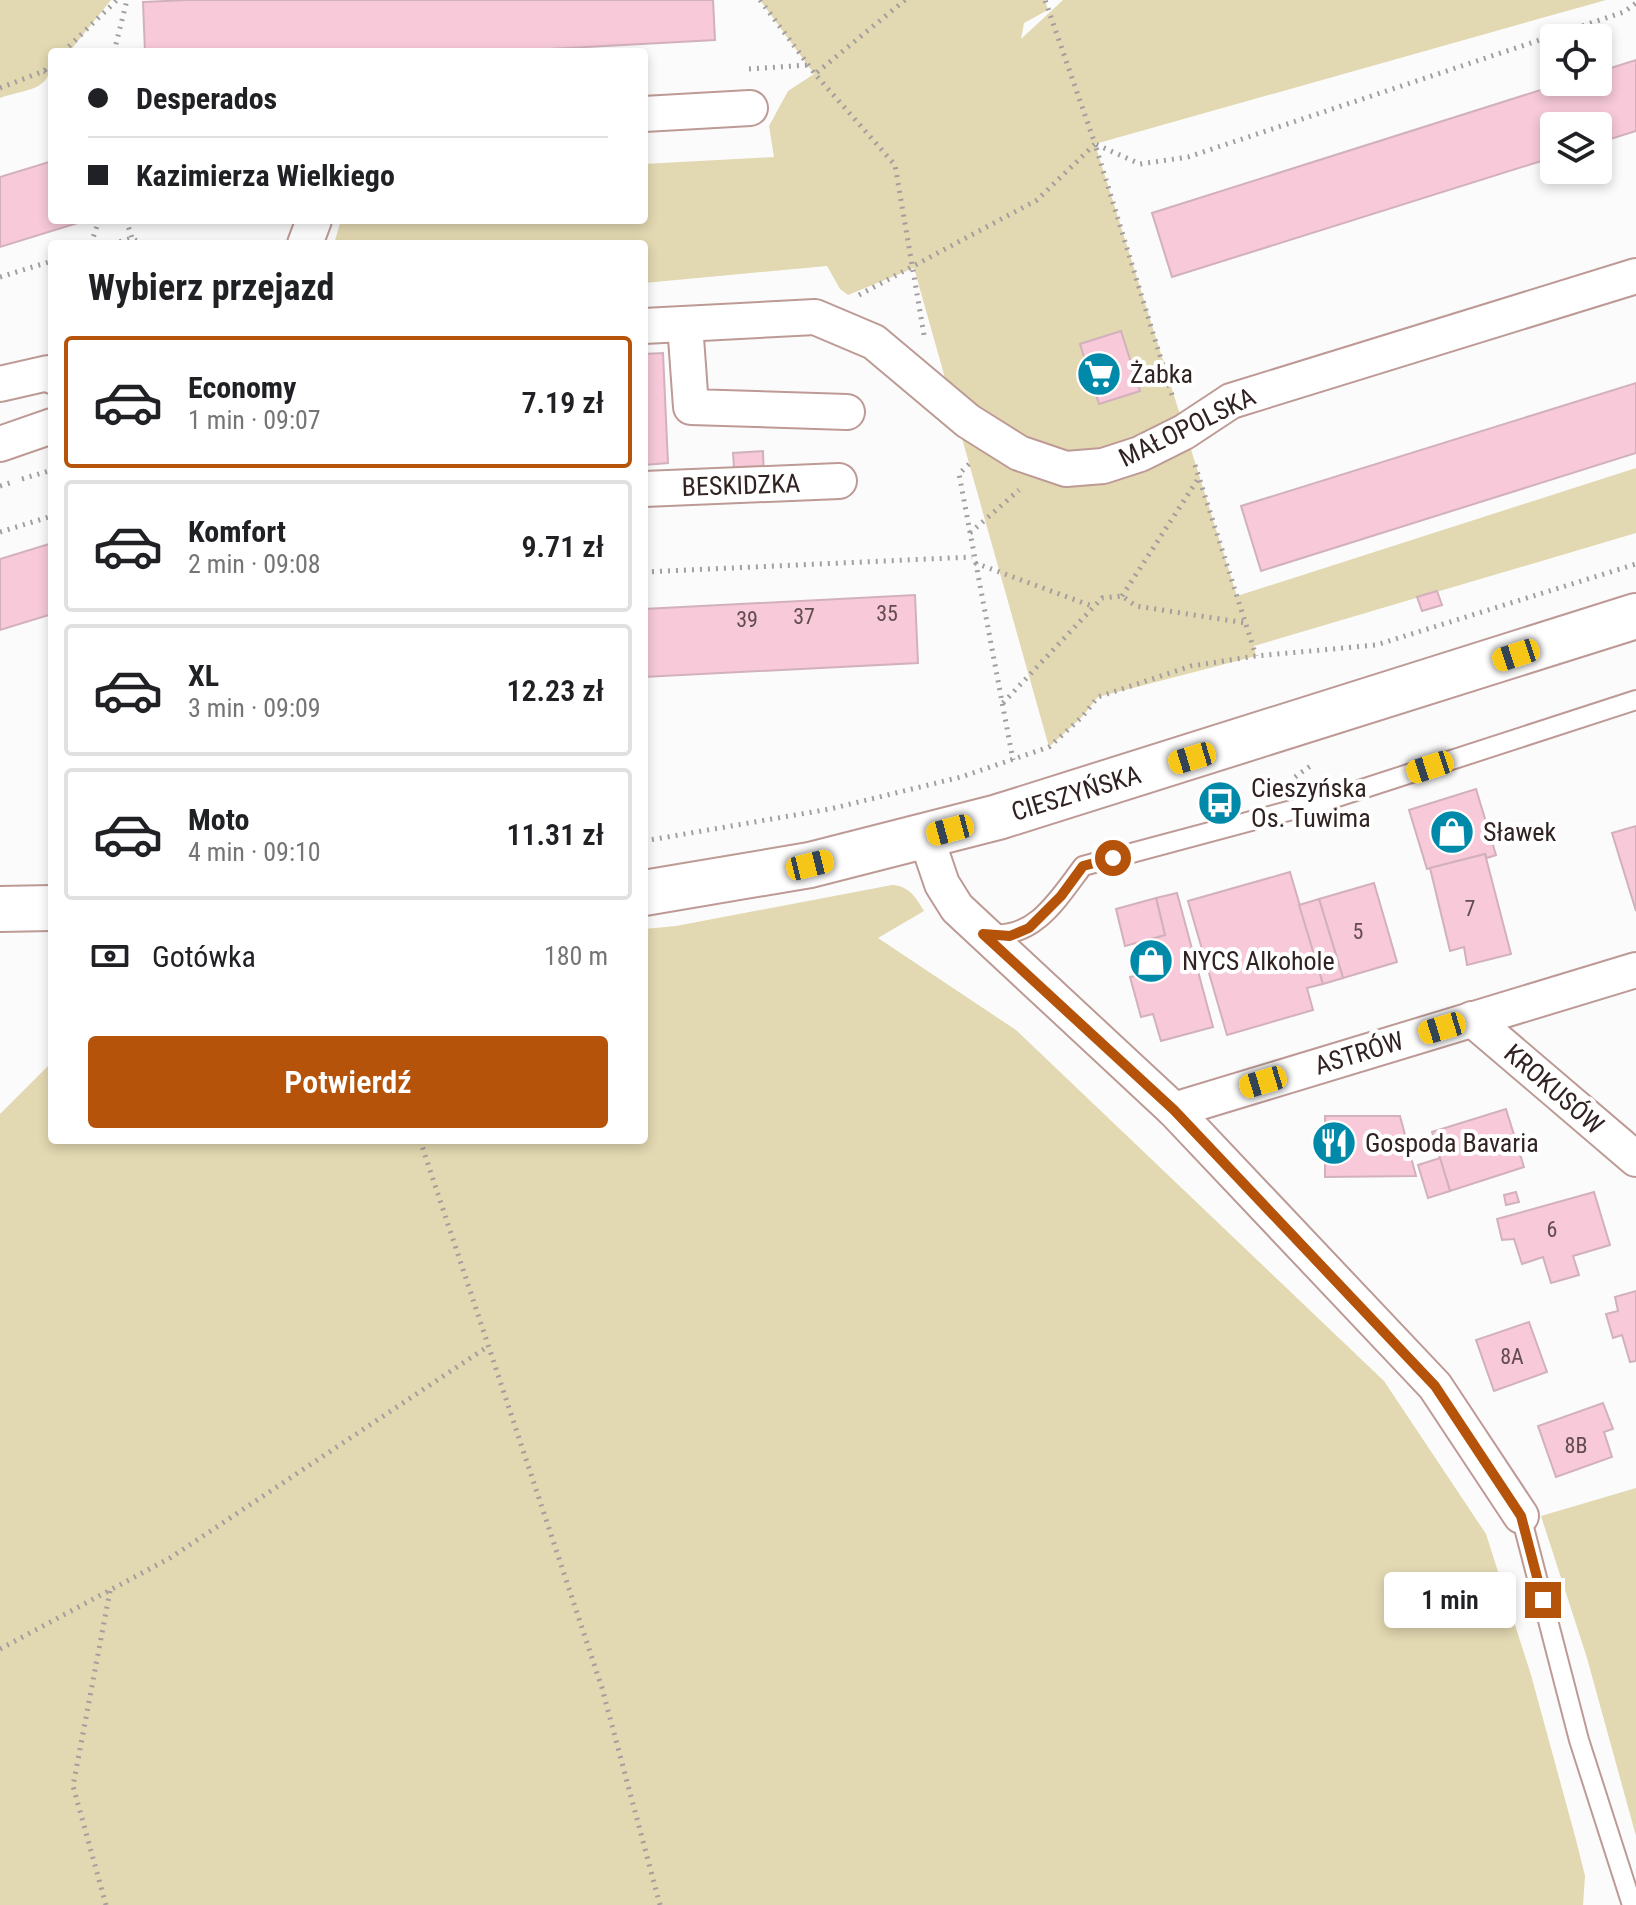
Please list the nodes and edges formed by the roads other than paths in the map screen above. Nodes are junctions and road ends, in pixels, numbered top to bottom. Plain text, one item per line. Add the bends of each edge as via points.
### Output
1 (750, 108) dead end
2 (648, 114) edge
3 (1636, 276) edge
4 (685, 324) junction
5 (648, 326) edge
6 (48, 373) edge
7 (0, 384) edge
8 (847, 412) dead end
9 (48, 427) edge
10 (0, 444) edge
11 (839, 481) dead end
12 (648, 489) edge
13 (1636, 616) edge
14 (1636, 700) edge
15 (926, 837) junction
16 (648, 892) edge
17 (48, 908) edge
18 (0, 909) edge
19 (983, 934) junction
20 (1636, 970) edge
21 (1472, 1019) junction
22 (1174, 1110) junction
23 (1636, 1159) edge
24 (1521, 1516) joint
25 (1632, 1905) edge

1 - 2 street
3 - 4 street, MAŁOPOLSKA via 1231,401 1140,454 1103,466 1066,469 1019,453 874,342 815,317
4 - 5 street
4 - 8 street via 691,407
6 - 7 street
9 - 10 street
11 - 12 street, BESKIDZKA
13 - 15 main road, CIESZYŃSKA
14 - 19 lane via 1322,802 1083,866 1029,928 1010,936
15 - 16 main road, CIESZYŃSKA via 810,865
15 - 19 street via 942,884
17 - 18 main road
19 - 22 street
20 - 21 street, ASTRÓW
21 - 22 street, ASTRÓW
21 - 23 street, KROKUSÓW
22 - 24 street via 1435,1386
24 - 25 lane via 1579,1740

